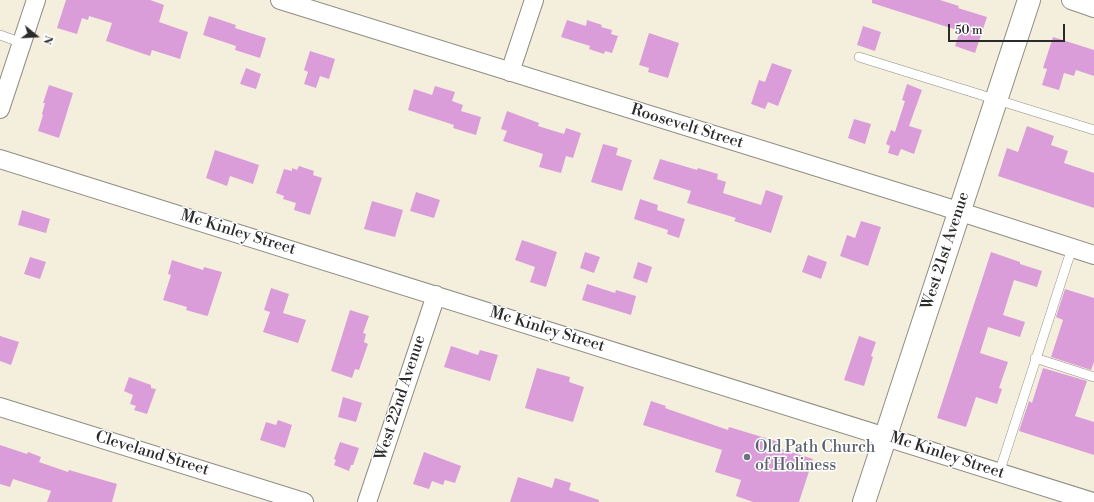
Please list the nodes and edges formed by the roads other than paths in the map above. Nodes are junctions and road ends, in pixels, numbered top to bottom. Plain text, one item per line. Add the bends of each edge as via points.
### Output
1 (36, 0) edge
2 (280, 0) edge
3 (534, 0) edge
4 (1029, 0) edge
5 (1070, 0) edge
6 (1094, 8) edge
7 (0, 35) edge
8 (22, 43) junction
9 (859, 57) dead end
10 (510, 72) junction
11 (996, 100) junction
12 (0, 108) edge
13 (1094, 130) edge
14 (0, 159) edge
15 (959, 212) junction
16 (1072, 248) junction
17 (1094, 255) edge
18 (436, 295) junction
19 (1035, 358) junction
20 (1094, 377) edge
21 (0, 407) edge
22 (886, 436) junction
23 (999, 473) junction
24 (304, 502) edge
25 (367, 502) edge
26 (864, 502) edge
27 (1093, 502) edge

1 - 8 street
2 - 10 street, Roosevelt Street
3 - 10 street
4 - 11 street, West 21st Avenue
5 - 6 street
7 - 8 lane
8 - 12 street
9 - 11 lane
10 - 15 street, Roosevelt Street
11 - 13 lane
11 - 15 street, West 21st Avenue
14 - 18 street, Mc Kinley Street
15 - 16 street, Roosevelt Street
15 - 22 street, West 21st Avenue
16 - 17 street, Roosevelt Street
16 - 19 lane
18 - 22 street, Mc Kinley Street
18 - 25 street, West 22nd Avenue
19 - 20 lane
19 - 23 lane
21 - 24 street, Cleveland Street
22 - 23 street, Mc Kinley Street
22 - 26 street, West 21st Avenue
23 - 27 street, Mc Kinley Street

